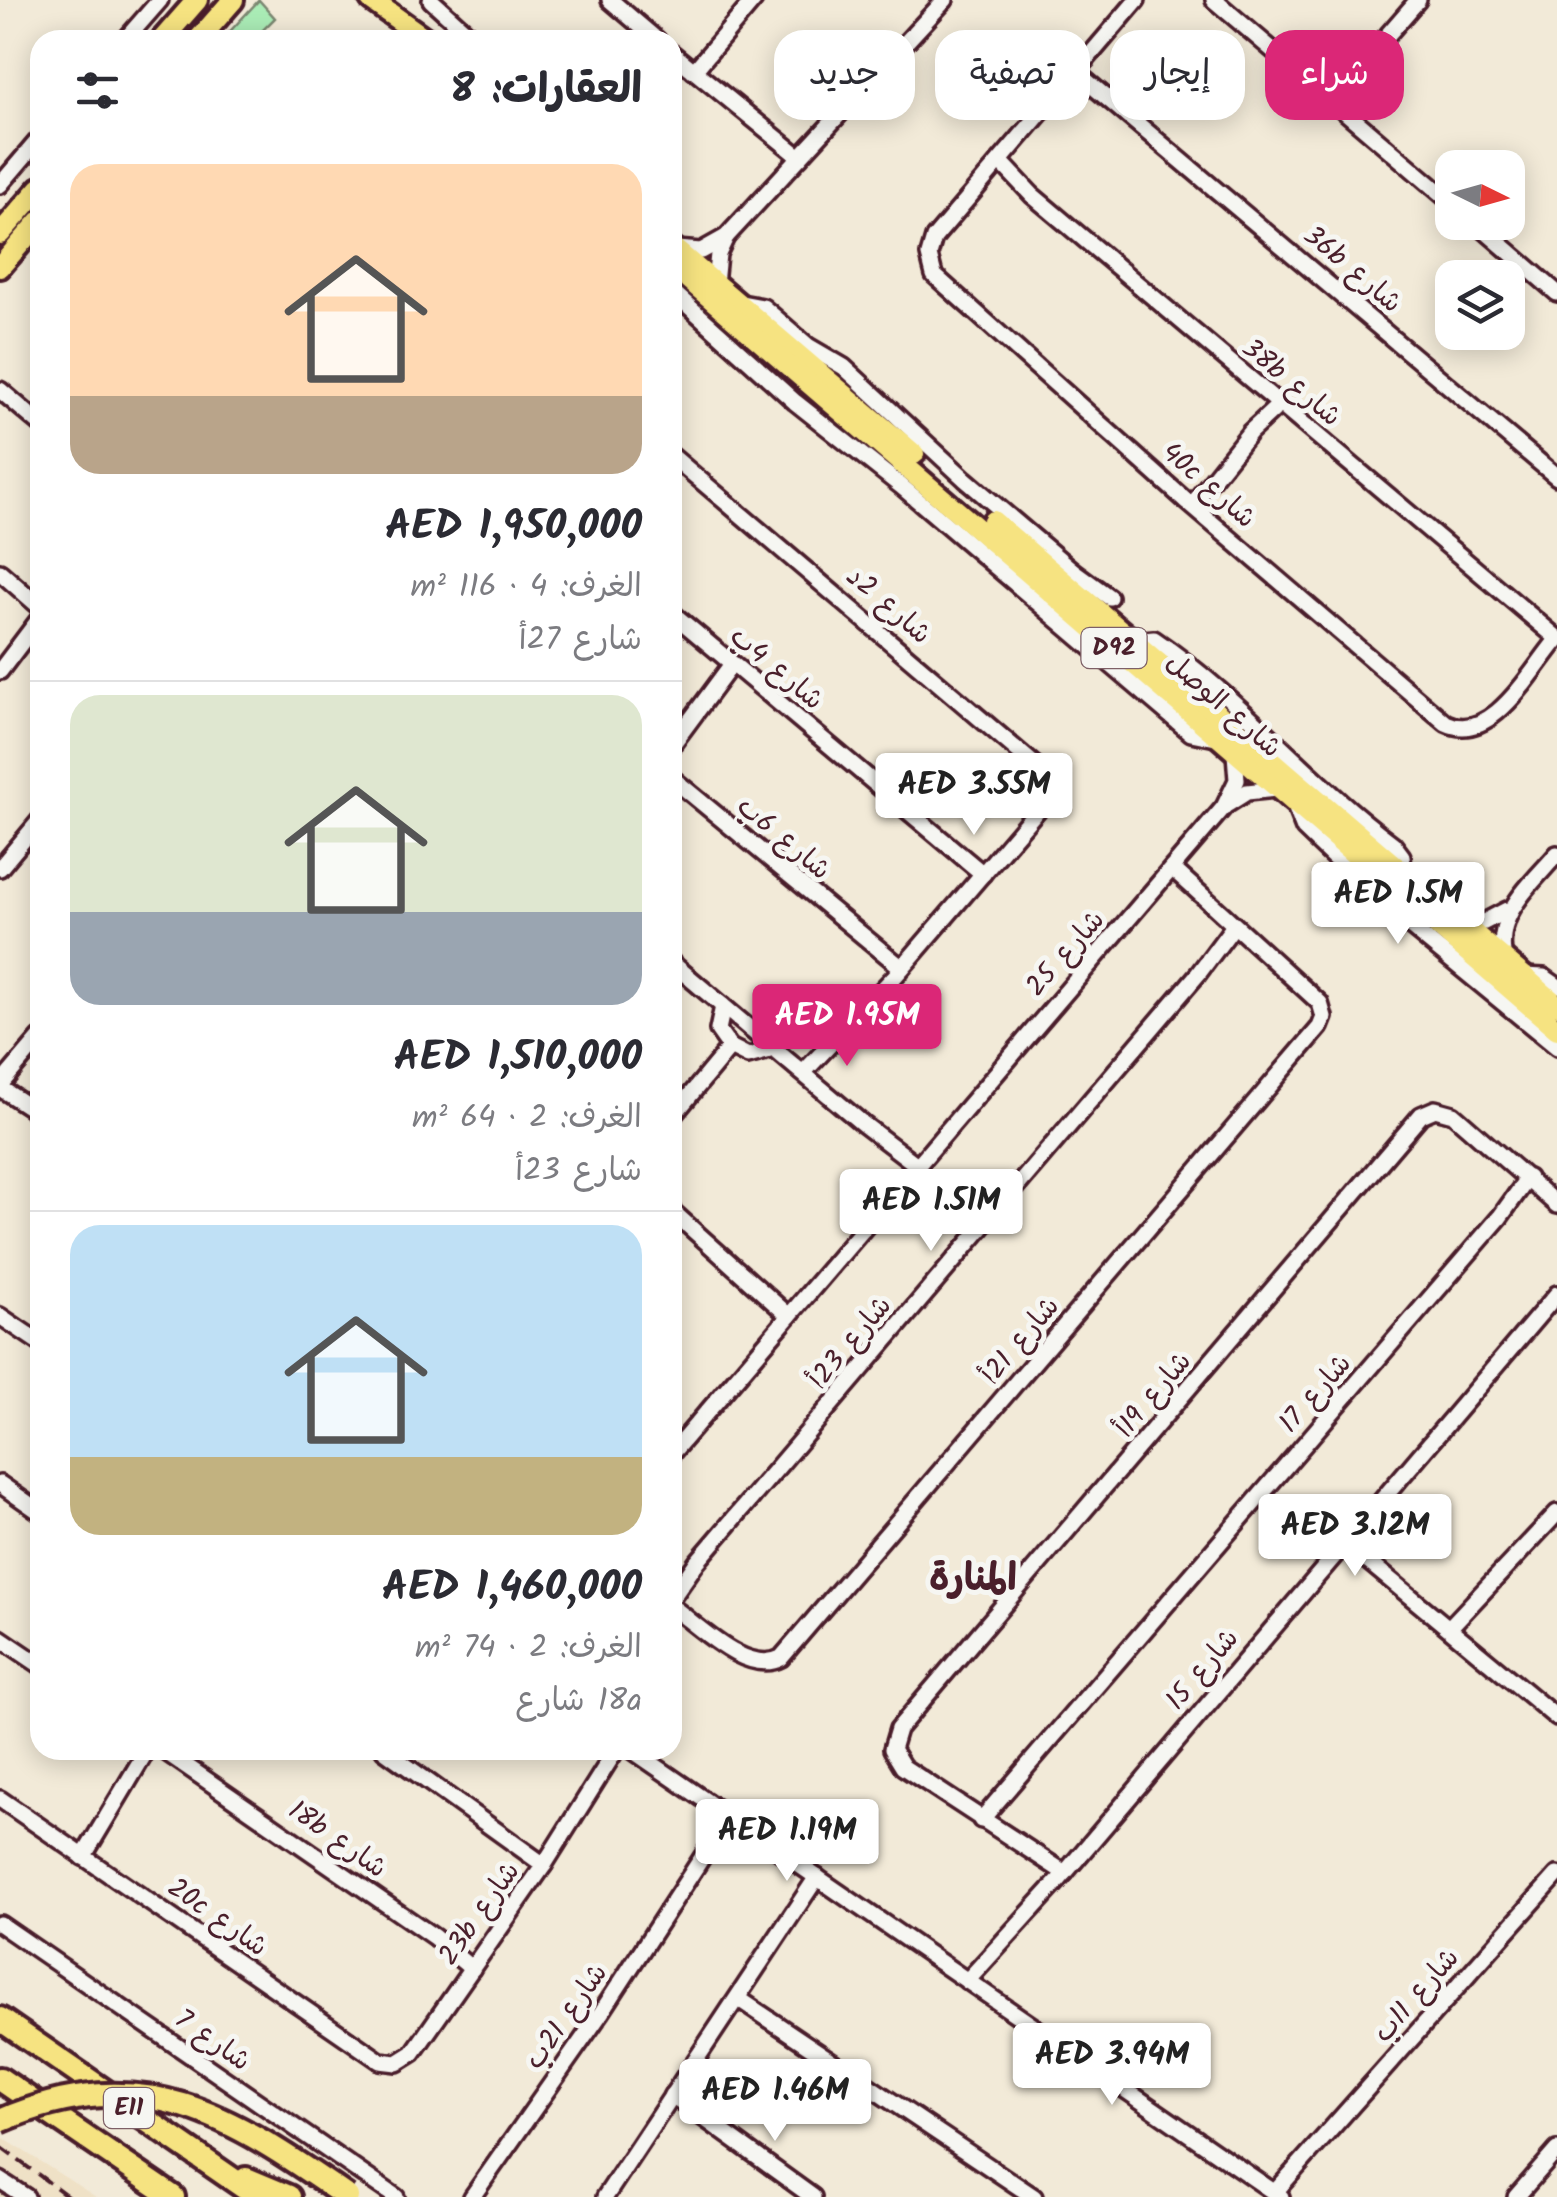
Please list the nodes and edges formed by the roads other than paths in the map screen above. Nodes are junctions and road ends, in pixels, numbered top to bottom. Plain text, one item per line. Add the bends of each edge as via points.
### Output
1 (160, 0) edge
2 (197, 0) edge
3 (234, 0) edge
4 (244, 0) edge
5 (389, 0) edge
6 (431, 0) edge
7 (610, 0) edge
8 (754, 0) edge
9 (945, 0) edge
10 (1137, 0) edge
11 (1214, 0) edge
12 (1418, 0) edge
13 (360, 1) edge
14 (217, 10) edge
15 (134, 30) edge
16 (171, 30) edge
17 (196, 30) edge
18 (393, 30) edge
19 (411, 30) edge
20 (419, 30) edge
21 (464, 30) edge
22 (645, 30) edge
23 (1390, 30) edge
24 (1265, 43) edge
25 (1090, 56) edge
26 (682, 62) edge
27 (691, 69) junction
28 (1090, 79) edge
29 (1035, 120) edge
30 (1356, 120) edge
31 (30, 150) edge
32 (797, 160) junction
33 (997, 165) junction
34 (0, 185) edge
35 (1435, 188) edge
36 (30, 200) edge
37 (30, 232) edge
38 (0, 234) edge
39 (726, 236) junction
40 (1496, 240) edge
41 (682, 253) edge
42 (682, 260) edge
43 (682, 262) edge
44 (0, 267) edge
45 (716, 284) junction
46 (1557, 293) edge
47 (682, 300) edge
48 (0, 390) edge
49 (1275, 402) junction
50 (30, 414) edge
51 (682, 468) edge
52 (1557, 478) edge
53 (1188, 503) junction
54 (0, 572) edge
55 (1074, 580) junction
56 (1109, 597) dead end
57 (30, 598) edge
58 (682, 621) edge
59 (30, 632) edge
60 (30, 638) edge
61 (1555, 641) edge
62 (18, 649) junction
63 (736, 667) junction
64 (0, 670) edge
65 (682, 731) edge
66 (1216, 738) junction
67 (1235, 754) junction
68 (682, 786) edge
69 (1276, 788) junction
70 (1224, 806) junction
71 (1295, 806) junction
72 (30, 832) edge
73 (1557, 854) edge
74 (0, 868) edge
75 (1168, 872) junction
76 (980, 877) junction
77 (1514, 904) junction
78 (1460, 921) junction
79 (1236, 930) junction
80 (1504, 959) junction
81 (682, 971) edge
82 (899, 971) junction
83 (1524, 976) junction
84 (1557, 986) edge
85 (1557, 1005) edge
86 (723, 1006) junction
87 (1557, 1029) edge
88 (730, 1047) junction
89 (1557, 1047) edge
90 (774, 1049) junction
91 (30, 1050) edge
92 (806, 1077) junction
93 (2, 1084) edge
94 (30, 1104) edge
95 (682, 1105) edge
96 (915, 1169) junction
97 (1544, 1192) edge
98 (682, 1220) edge
99 (1557, 1294) edge
100 (793, 1312) junction
101 (0, 1316) edge
102 (30, 1336) edge
103 (682, 1441) edge
104 (0, 1484) edge
105 (30, 1505) edge
106 (1553, 1526) edge
107 (1350, 1540) junction
108 (697, 1562) junction
109 (682, 1576) edge
110 (682, 1584) edge
111 (682, 1614) edge
112 (1453, 1630) junction
113 (0, 1638) edge
114 (30, 1659) edge
115 (1557, 1718) edge
116 (141, 1760) edge
117 (151, 1760) edge
118 (175, 1760) edge
119 (399, 1760) edge
120 (610, 1760) edge
121 (621, 1760) edge
122 (645, 1760) edge
123 (126, 1787) junction
124 (588, 1796) junction
125 (0, 1799) edge
126 (732, 1819) junction
127 (985, 1823) junction
128 (79, 1854) junction
129 (547, 1861) junction
130 (1557, 1875) edge
131 (1061, 1877) junction
132 (820, 1880) junction
133 (0, 1924) edge
134 (475, 1966) junction
135 (971, 1984) junction
136 (742, 1995) junction
137 (0, 2019) edge
138 (410, 2057) joint
139 (0, 2078) edge
140 (670, 2099) junction
141 (0, 2121) edge
142 (1557, 2150) edge
143 (221, 2172) junction
144 (0, 2180) edge
145 (472, 2195) edge
146 (1281, 2195) edge
147 (26, 2197) edge
148 (173, 2197) edge
149 (258, 2197) edge
150 (289, 2197) edge
151 (347, 2197) edge
152 (396, 2197) edge
153 (605, 2197) edge
154 (813, 2197) edge
155 (1034, 2197) edge
156 (1516, 2197) edge

1 - 15 street
2 - 16 main road
3 - 14 main road
4 - 14 main road via 233,14
5 - 20 main road
6 - 21 street
7 - 22 street
8 - 27 street
9 - 32 street
10 - 25 street
11 - 24 street
12 - 23 street
13 - 18 main road
13 - 19 main road
14 - 17 main road
26 - 27 street
27 - 32 street
28 - 52 street, 36b شارع
29 - 33 street
30 - 35 street
31 - 34 street
32 - 39 street
33 - 49 street, 38b شارع
33 - 53 street, 40c شارع via 934,238 929,262 944,286
36 - 38 main road
37 - 44 main road
39 - 41 street
39 - 45 street
40 - 46 street
42 - 45 main road, شارع الوصل / D92
43 - 66 main road, شارع الوصل / D92
45 - 55 main road, شارع الوصل / D92
47 - 66 street via 1191,733
48 - 50 street
49 - 53 street
49 - 61 street, 38b شارع
51 - 76 street, شارع 2د via 1036,766 1046,788 1040,807
53 - 61 street, 40c شارع via 1446,723 1470,729 1493,715
54 - 57 street
55 - 56 street
55 - 78 main road, شارع الوصل / D92 via 1133,641
58 - 63 street, شارع 4ب
59 - 62 street
60 - 62 street
62 - 64 street
63 - 65 street
63 - 76 street, شارع 4ب
66 - 67 main road, شارع الوصل / D92
67 - 69 main road, شارع الوصل / D92
67 - 70 street, شارع 25 via 1237,780
68 - 82 street, شارع 6ب
69 - 70 street, شارع 25 via 1247,792
69 - 71 main road, شارع الوصل / D92
70 - 75 street, شارع 25
71 - 87 main road, شارع الوصل / D92
71 - 89 street via 1304,829 1378,900
72 - 74 street
73 - 77 street
75 - 79 street
75 - 96 street, شارع 25
76 - 82 street
77 - 78 street via 1490,920
77 - 80 street via 1502,929
78 - 80 main road, شارع الوصل / D92
79 - 108 street, شارع 23أ
79 - 111 street, شارع 21أ via 1320,1003 1320,1027 784,1654 770,1663 748,1660
80 - 83 main road, شارع الوصل / D92
81 - 86 street
82 - 92 street
83 - 84 street
83 - 85 main road, شارع الوصل / D92
86 - 88 street via 718,1030
86 - 90 street
88 - 90 street via 748,1056
88 - 95 street
90 - 92 street
91 - 93 street
92 - 96 street
93 - 94 street
96 - 100 street, شارع 25
97 - 127 street, شارع 17 via 1500,1217
97 - 127 street, شارع 19أ via 1453,1114 1435,1109 1422,1115 898,1729 892,1749 899,1764
98 - 100 street
99 - 107 street, شارع 15
100 - 103 street, شارع 25
101 - 102 street
104 - 105 street
106 - 112 street
107 - 112 street
107 - 131 street, شارع 15
108 - 109 street, شارع 23أ
108 - 110 street, شارع 23أ
112 - 115 street
113 - 114 street
116 - 123 street
117 - 123 street
118 - 134 street, 18b شارع
119 - 129 street
120 - 124 street, 23b شارع
121 - 124 street, 23b شارع
122 - 126 street
123 - 128 street
124 - 129 street, 23b شارع
125 - 128 street, 20c شارع
126 - 132 street
126 - 145 street, شارع 21ب
127 - 131 street
128 - 138 street, 20c شارع via 380,2061 396,2064
129 - 134 street, 23b شارع
130 - 146 street, شارع 11ب
131 - 135 street, شارع 15
132 - 135 street
132 - 136 street
133 - 152 street, شارع 7
134 - 138 street, 23b شارع
135 - 146 street
136 - 140 street
136 - 155 street
137 - 143 highway, E11
139 - 148 highway, E11
140 - 153 street
140 - 154 street
141 - 151 highway, bridge via 86,2097 176,2102 251,2132
142 - 156 street
143 - 149 highway, E11
143 - 150 highway
144 - 147 street

